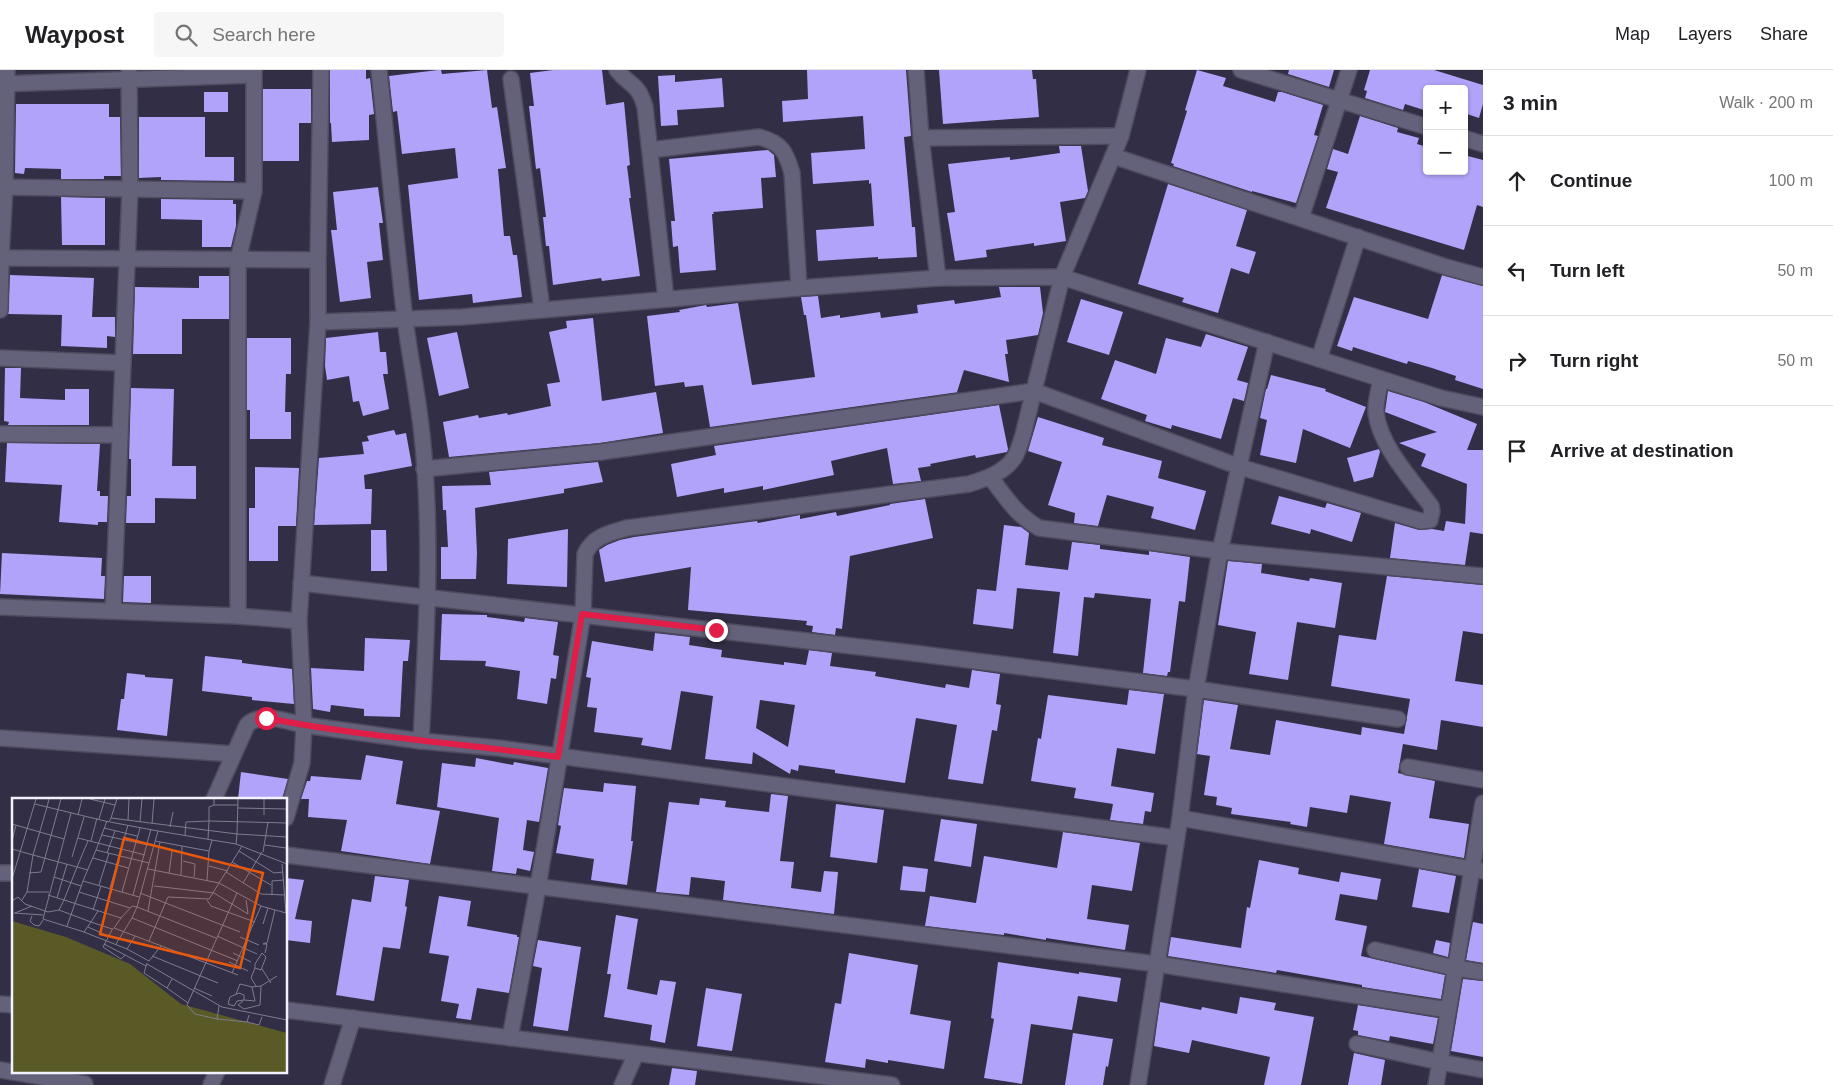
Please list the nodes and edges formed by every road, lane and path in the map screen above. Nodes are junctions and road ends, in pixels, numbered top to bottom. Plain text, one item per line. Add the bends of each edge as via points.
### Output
1 (321, 70) edge
2 (380, 70) edge
3 (617, 70) edge
4 (916, 70) edge
5 (1138, 70) edge
6 (1241, 70) edge
7 (1349, 70) edge
8 (254, 73) edge
9 (129, 75) edge
10 (4, 79) edge
11 (511, 79) dead end
12 (1340, 100) junction
13 (1423, 126) edge
14 (1121, 136) junction
15 (920, 138) junction
16 (1468, 139) edge
17 (1483, 144) edge
18 (650, 150) junction
19 (1113, 156) junction
20 (3, 187) edge
21 (130, 189) junction
22 (254, 191) junction
23 (1301, 218) junction
24 (1358, 238) junction
25 (0, 258) edge
26 (127, 259) junction
27 (238, 260) junction
28 (318, 260) junction
29 (1062, 277) junction
30 (1483, 277) edge
31 (938, 278) junction
32 (799, 288) junction
33 (666, 299) junction
34 (542, 309) junction
35 (0, 310) edge
36 (405, 319) junction
37 (318, 322) junction
38 (1267, 342) junction
39 (0, 358) edge
40 (1319, 359) junction
41 (123, 363) junction
42 (1381, 379) junction
43 (1034, 391) junction
44 (1483, 407) edge
45 (0, 434) edge
46 (120, 435) junction
47 (1240, 467) junction
48 (424, 468) junction
49 (990, 477) junction
50 (1220, 551) junction
51 (1483, 576) edge
52 (301, 583) junction
53 (427, 598) junction
54 (0, 607) edge
55 (113, 611) junction
56 (582, 614) junction
57 (238, 616) junction
58 (299, 620) junction
59 (1196, 689) junction
60 (1398, 719) dead end
61 (304, 725) junction
62 (0, 738) edge
63 (421, 742) junction
64 (234, 754) junction
65 (558, 757) junction
66 (1408, 767) dead end
67 (1483, 780) edge
68 (214, 798) edge
69 (1483, 803) edge
70 (288, 811) edge
71 (1180, 818) junction
72 (1177, 838) junction
73 (288, 855) edge
74 (1477, 870) edge
75 (538, 887) junction
76 (1375, 950) dead end
77 (1157, 964) junction
78 (1455, 968) junction
79 (1483, 972) edge
80 (288, 1010) edge
81 (1448, 1010) junction
82 (353, 1018) junction
83 (510, 1038) junction
84 (1357, 1044) dead end
85 (636, 1054) junction
86 (1440, 1062) junction
87 (0, 1070) edge
88 (1483, 1070) edge
89 (90, 1072) edge
90 (216, 1072) edge
91 (85, 1085) edge
92 (212, 1085) edge
93 (332, 1085) edge
94 (622, 1085) edge
95 (892, 1085) edge
96 (1138, 1085) edge
97 (1436, 1085) edge

1 - 28 street
2 - 36 street
3 - 18 street via 642,95
4 - 15 street
5 - 14 street
6 - 12 street
7 - 12 street
8 - 9 street
8 - 22 street
9 - 10 street
9 - 21 street
10 - 20 street
11 - 34 street
12 - 13 street
12 - 23 street
14 - 15 street
14 - 19 street
15 - 31 street
16 - 17 street
18 - 32 street via 759,137 780,146 792,173
18 - 33 street
19 - 23 street
19 - 29 street
20 - 21 street
20 - 25 street
21 - 22 street
21 - 26 street
22 - 27 street
23 - 24 street
24 - 30 street
24 - 40 street
25 - 26 street
25 - 35 street
26 - 27 street
26 - 41 street
27 - 28 street
27 - 57 street
28 - 37 street
29 - 31 street
29 - 38 street
29 - 43 street
31 - 32 street
32 - 33 street
33 - 34 street
34 - 36 street
36 - 37 street
36 - 48 street
37 - 52 street
38 - 40 street
38 - 47 street
39 - 41 street
40 - 42 street
41 - 46 street
42 - 44 street
42 - 47 street via 1376,411 1382,435 1431,506 1430,520 1421,521
43 - 47 street
43 - 48 street via 601,452
43 - 49 street via 1014,458
45 - 46 street
46 - 55 street
47 - 50 street
48 - 53 street
49 - 50 street via 1016,512 1039,528
49 - 56 street via 969,484 627,528 609,533 598,538 585,554
50 - 51 street
50 - 59 street
52 - 53 street
52 - 58 street
53 - 56 street
53 - 63 street
54 - 55 street
55 - 57 street
56 - 59 street
56 - 65 street
57 - 58 street
58 - 61 street
59 - 60 street
59 - 71 street
61 - 63 street
61 - 64 street via 266,718 252,721
61 - 70 street via 302,763
62 - 64 street
63 - 65 street
64 - 68 street
65 - 72 street
65 - 75 street
66 - 67 street
69 - 74 street
71 - 72 street
71 - 74 street
72 - 77 street
73 - 75 street
74 - 78 street
75 - 77 street
75 - 83 street
76 - 78 street
77 - 81 street
77 - 96 street
78 - 79 street
78 - 81 street
80 - 82 street
81 - 86 street
82 - 83 street
82 - 93 street
83 - 85 street
84 - 86 street
85 - 94 street
85 - 95 street
86 - 88 street
86 - 97 street
87 - 91 street
89 - 91 street
90 - 92 street

